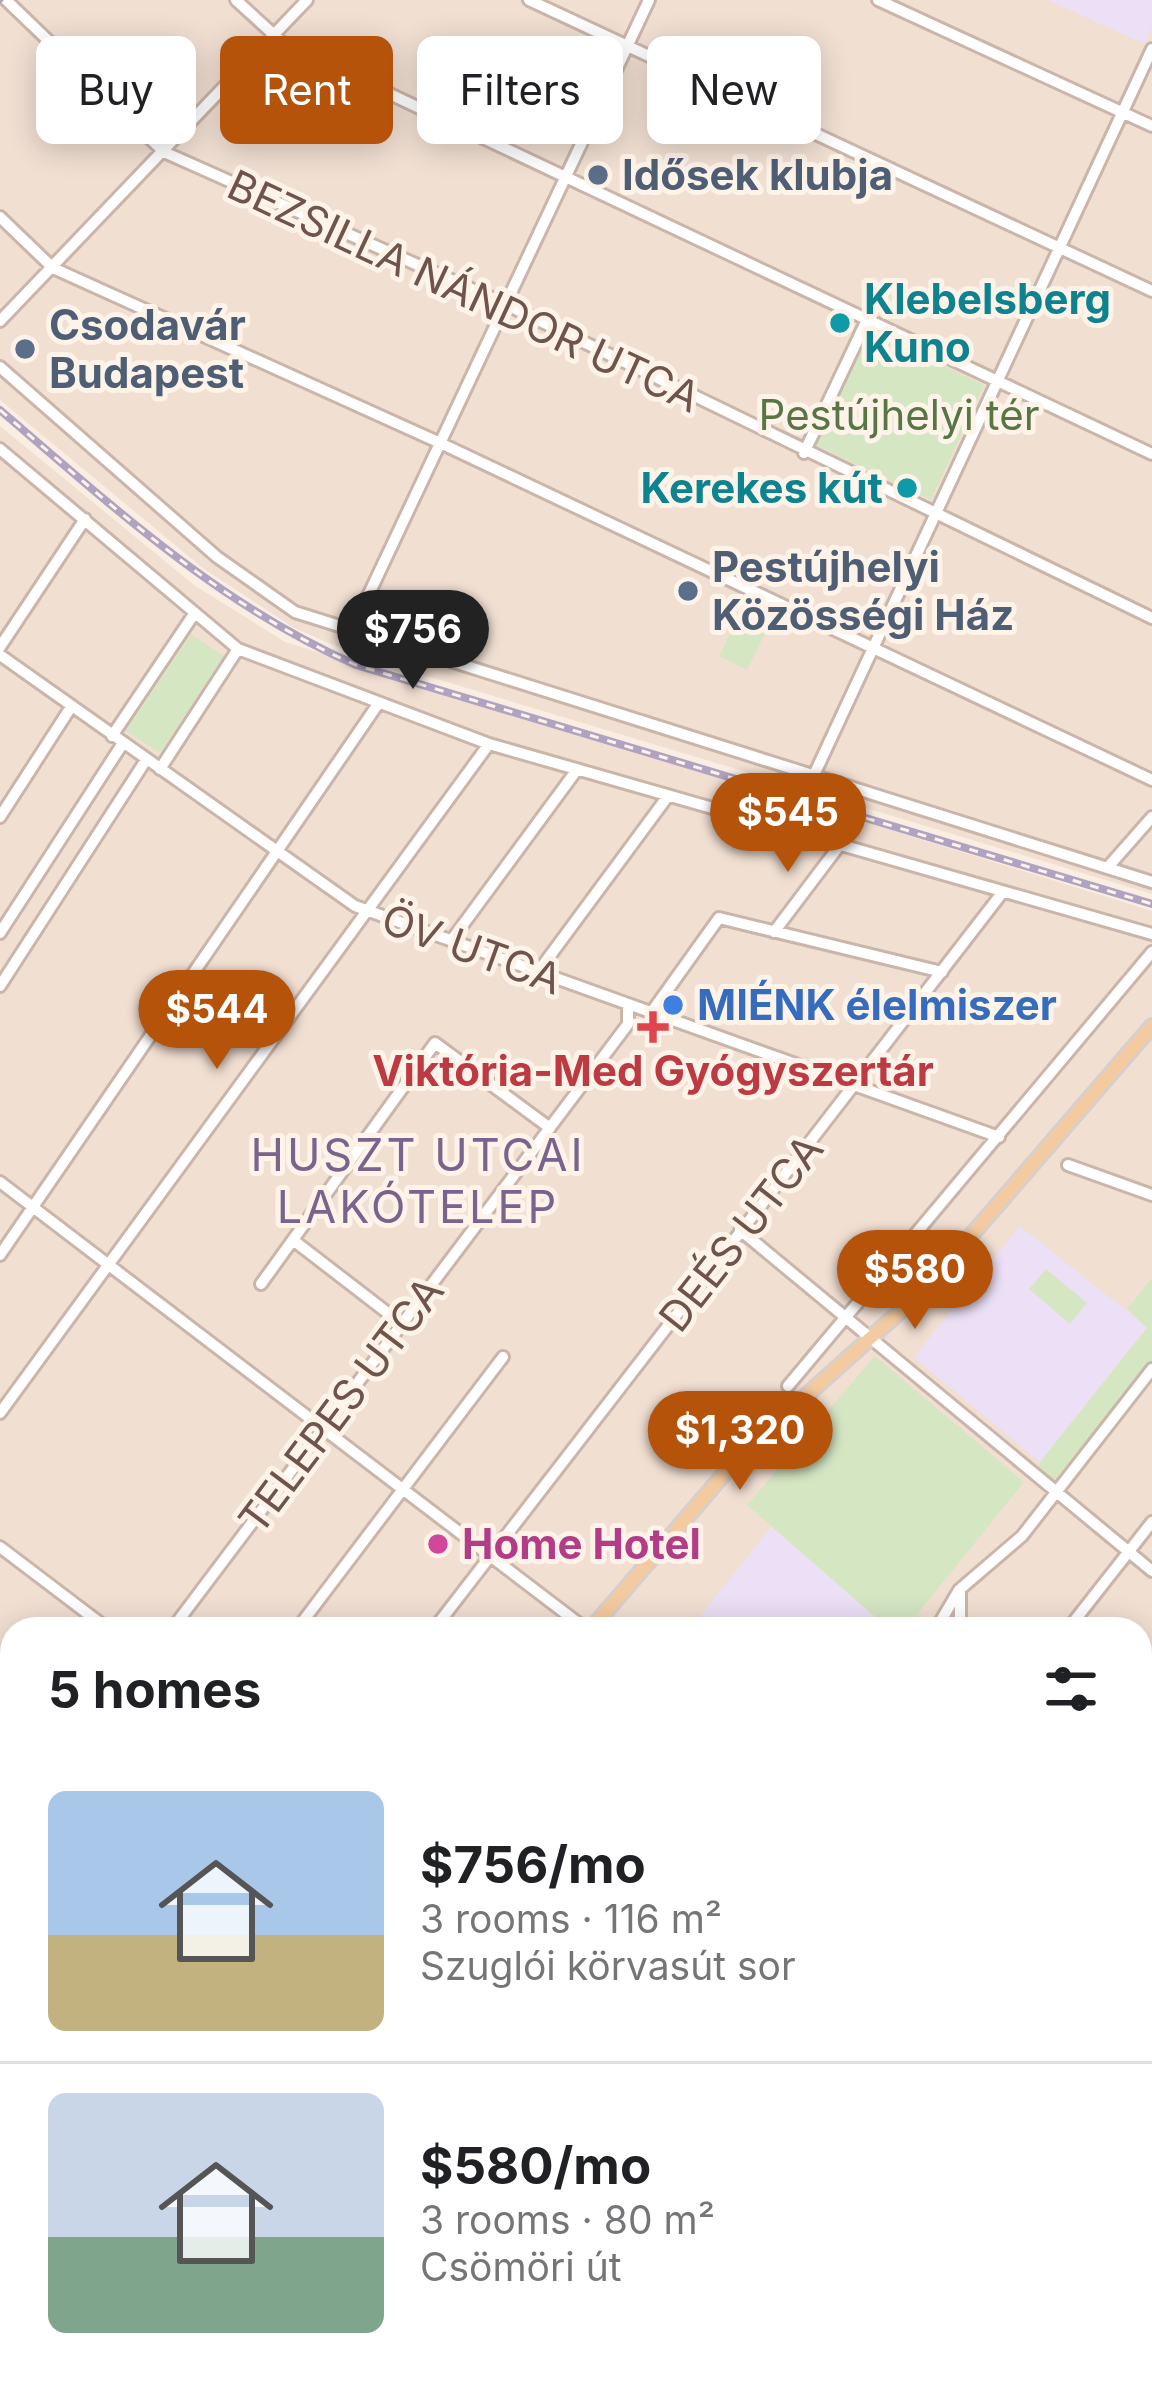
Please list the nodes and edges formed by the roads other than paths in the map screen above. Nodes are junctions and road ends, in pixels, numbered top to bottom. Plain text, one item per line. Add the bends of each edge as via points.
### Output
1 (6, 0) edge
2 (236, 0) edge
3 (308, 0) edge
4 (530, 0) edge
5 (649, 0) edge
6 (878, 0) edge
7 (273, 36) joint
8 (628, 44) junction
9 (1152, 49) edge
10 (220, 92) edge
11 (393, 95) edge
12 (1122, 112) junction
13 (1152, 126) edge
14 (164, 152) junction
15 (563, 179) junction
16 (0, 218) edge
17 (1058, 248) junction
18 (53, 268) junction
19 (1152, 292) edge
20 (503, 303) junction
21 (0, 321) edge
22 (866, 322) junction
23 (0, 367) edge
24 (997, 382) junction
25 (438, 442) junction
26 (0, 449) edge
27 (805, 453) junction
28 (1152, 454) edge
29 (935, 515) junction
30 (85, 519) junction
31 (194, 614) junction
32 (1152, 619) edge
33 (352, 631) junction
34 (238, 649) junction
35 (874, 650) junction
36 (0, 651) edge
37 (378, 704) junction
38 (71, 707) junction
39 (117, 739) junction
40 (489, 744) junction
41 (146, 760) junction
42 (160, 769) junction
43 (576, 771) junction
44 (814, 775) junction
45 (1152, 780) edge
46 (668, 796) junction
47 (0, 817) edge
48 (1152, 817) edge
49 (838, 846) junction
50 (278, 853) junction
51 (1108, 867) junction
52 (1152, 882) edge
53 (1002, 893) junction
54 (366, 911) junction
55 (774, 932) junction
56 (0, 933) edge
57 (1152, 934) edge
58 (451, 941) junction
59 (1152, 952) edge
60 (538, 972) junction
61 (942, 972) junction
62 (0, 986) edge
63 (628, 1005) junction
64 (651, 1013) junction
65 (1152, 1026) edge
66 (855, 1087) junction
67 (550, 1128) junction
68 (999, 1137) junction
69 (1068, 1165) dead end
70 (0, 1182) edge
71 (1152, 1195) edge
72 (33, 1207) junction
73 (740, 1230) junction
74 (293, 1240) junction
75 (0, 1255) edge
76 (108, 1263) junction
77 (261, 1284) dead end
78 (848, 1318) junction
79 (402, 1324) junction
80 (872, 1337) junction
81 (503, 1357) dead end
82 (1152, 1369) edge
83 (788, 1386) dead end
84 (0, 1413) edge
85 (325, 1426) junction
86 (404, 1488) junction
87 (1057, 1491) junction
88 (1152, 1522) edge
89 (0, 1547) edge
90 (1129, 1552) junction
91 (491, 1555) junction
92 (1152, 1571) edge
93 (959, 1590) junction
94 (92, 1617) edge
95 (181, 1617) edge
96 (306, 1617) edge
97 (443, 1617) edge
98 (572, 1617) edge
99 (598, 1617) edge
100 (943, 1617) edge
101 (960, 1617) edge
102 (1078, 1617) edge

1 - 14 street, BEZSILLA NÁNDOR UTCA
2 - 7 street
3 - 7 street
4 - 8 street
5 - 8 street
6 - 12 street
8 - 15 street
8 - 17 street
9 - 12 street
10 - 14 street
11 - 15 street
12 - 13 street
12 - 17 street
14 - 18 street
14 - 20 street, BEZSILLA NÁNDOR UTCA
15 - 20 street
15 - 22 street
16 - 18 street
17 - 19 street
17 - 24 street
18 - 21 street
18 - 25 street
20 - 25 street
20 - 27 street, BEZSILLA NÁNDOR UTCA
22 - 24 street
22 - 27 street
23 - 33 street via 243,578 286,608
24 - 28 street
24 - 29 street
25 - 33 street
25 - 35 street
26 - 30 street
27 - 29 street, BEZSILLA NÁNDOR UTCA
29 - 32 street, BEZSILLA NÁNDOR UTCA
29 - 35 street
30 - 31 street
30 - 36 street
31 - 34 street
31 - 39 street
33 - 44 street
34 - 37 street
34 - 42 street
35 - 44 street
35 - 45 street
36 - 38 street, ÖV UTCA
37 - 40 street
37 - 50 street
38 - 39 street, ÖV UTCA
38 - 47 street
39 - 41 street, ÖV UTCA
39 - 56 street
40 - 43 street
40 - 54 street
41 - 42 street, ÖV UTCA
41 - 62 street
42 - 50 street, ÖV UTCA
43 - 46 street
43 - 58 street
44 - 51 street
46 - 49 street
46 - 60 street
48 - 51 street
49 - 53 street
49 - 55 street
50 - 54 street, ÖV UTCA
50 - 72 street
51 - 52 street
53 - 57 street
53 - 61 street, DEÉS UTCA
54 - 58 street, ÖV UTCA
54 - 76 street
55 - 61 street
55 - 64 street via 719,918
58 - 60 street, ÖV UTCA
59 - 68 street
60 - 63 street, ÖV UTCA
61 - 66 street, DEÉS UTCA
63 - 64 street, ÖV UTCA
63 - 67 street, TELEPES UTCA via 628,1024
64 - 66 street, ÖV UTCA
65 - 80 main road via 924,1290
66 - 68 street, ÖV UTCA
66 - 73 street, DEÉS UTCA
67 - 74 street via 435,1043
67 - 79 street, TELEPES UTCA
68 - 78 street
69 - 71 street
70 - 72 street
72 - 75 street
72 - 76 street
73 - 78 street
73 - 91 street, DEÉS UTCA
74 - 77 street
74 - 79 street
76 - 84 street
76 - 85 street
78 - 80 street
78 - 83 street
79 - 85 street, TELEPES UTCA
80 - 87 street
80 - 99 main road via 742,1453
81 - 86 street
82 - 87 street
85 - 86 street
85 - 95 street, TELEPES UTCA
86 - 91 street
86 - 96 street
87 - 90 street
87 - 93 street via 1006,1553
88 - 90 street
89 - 94 street
90 - 92 street
90 - 102 street
91 - 97 street, DEÉS UTCA
91 - 98 street
93 - 100 street
93 - 101 street

